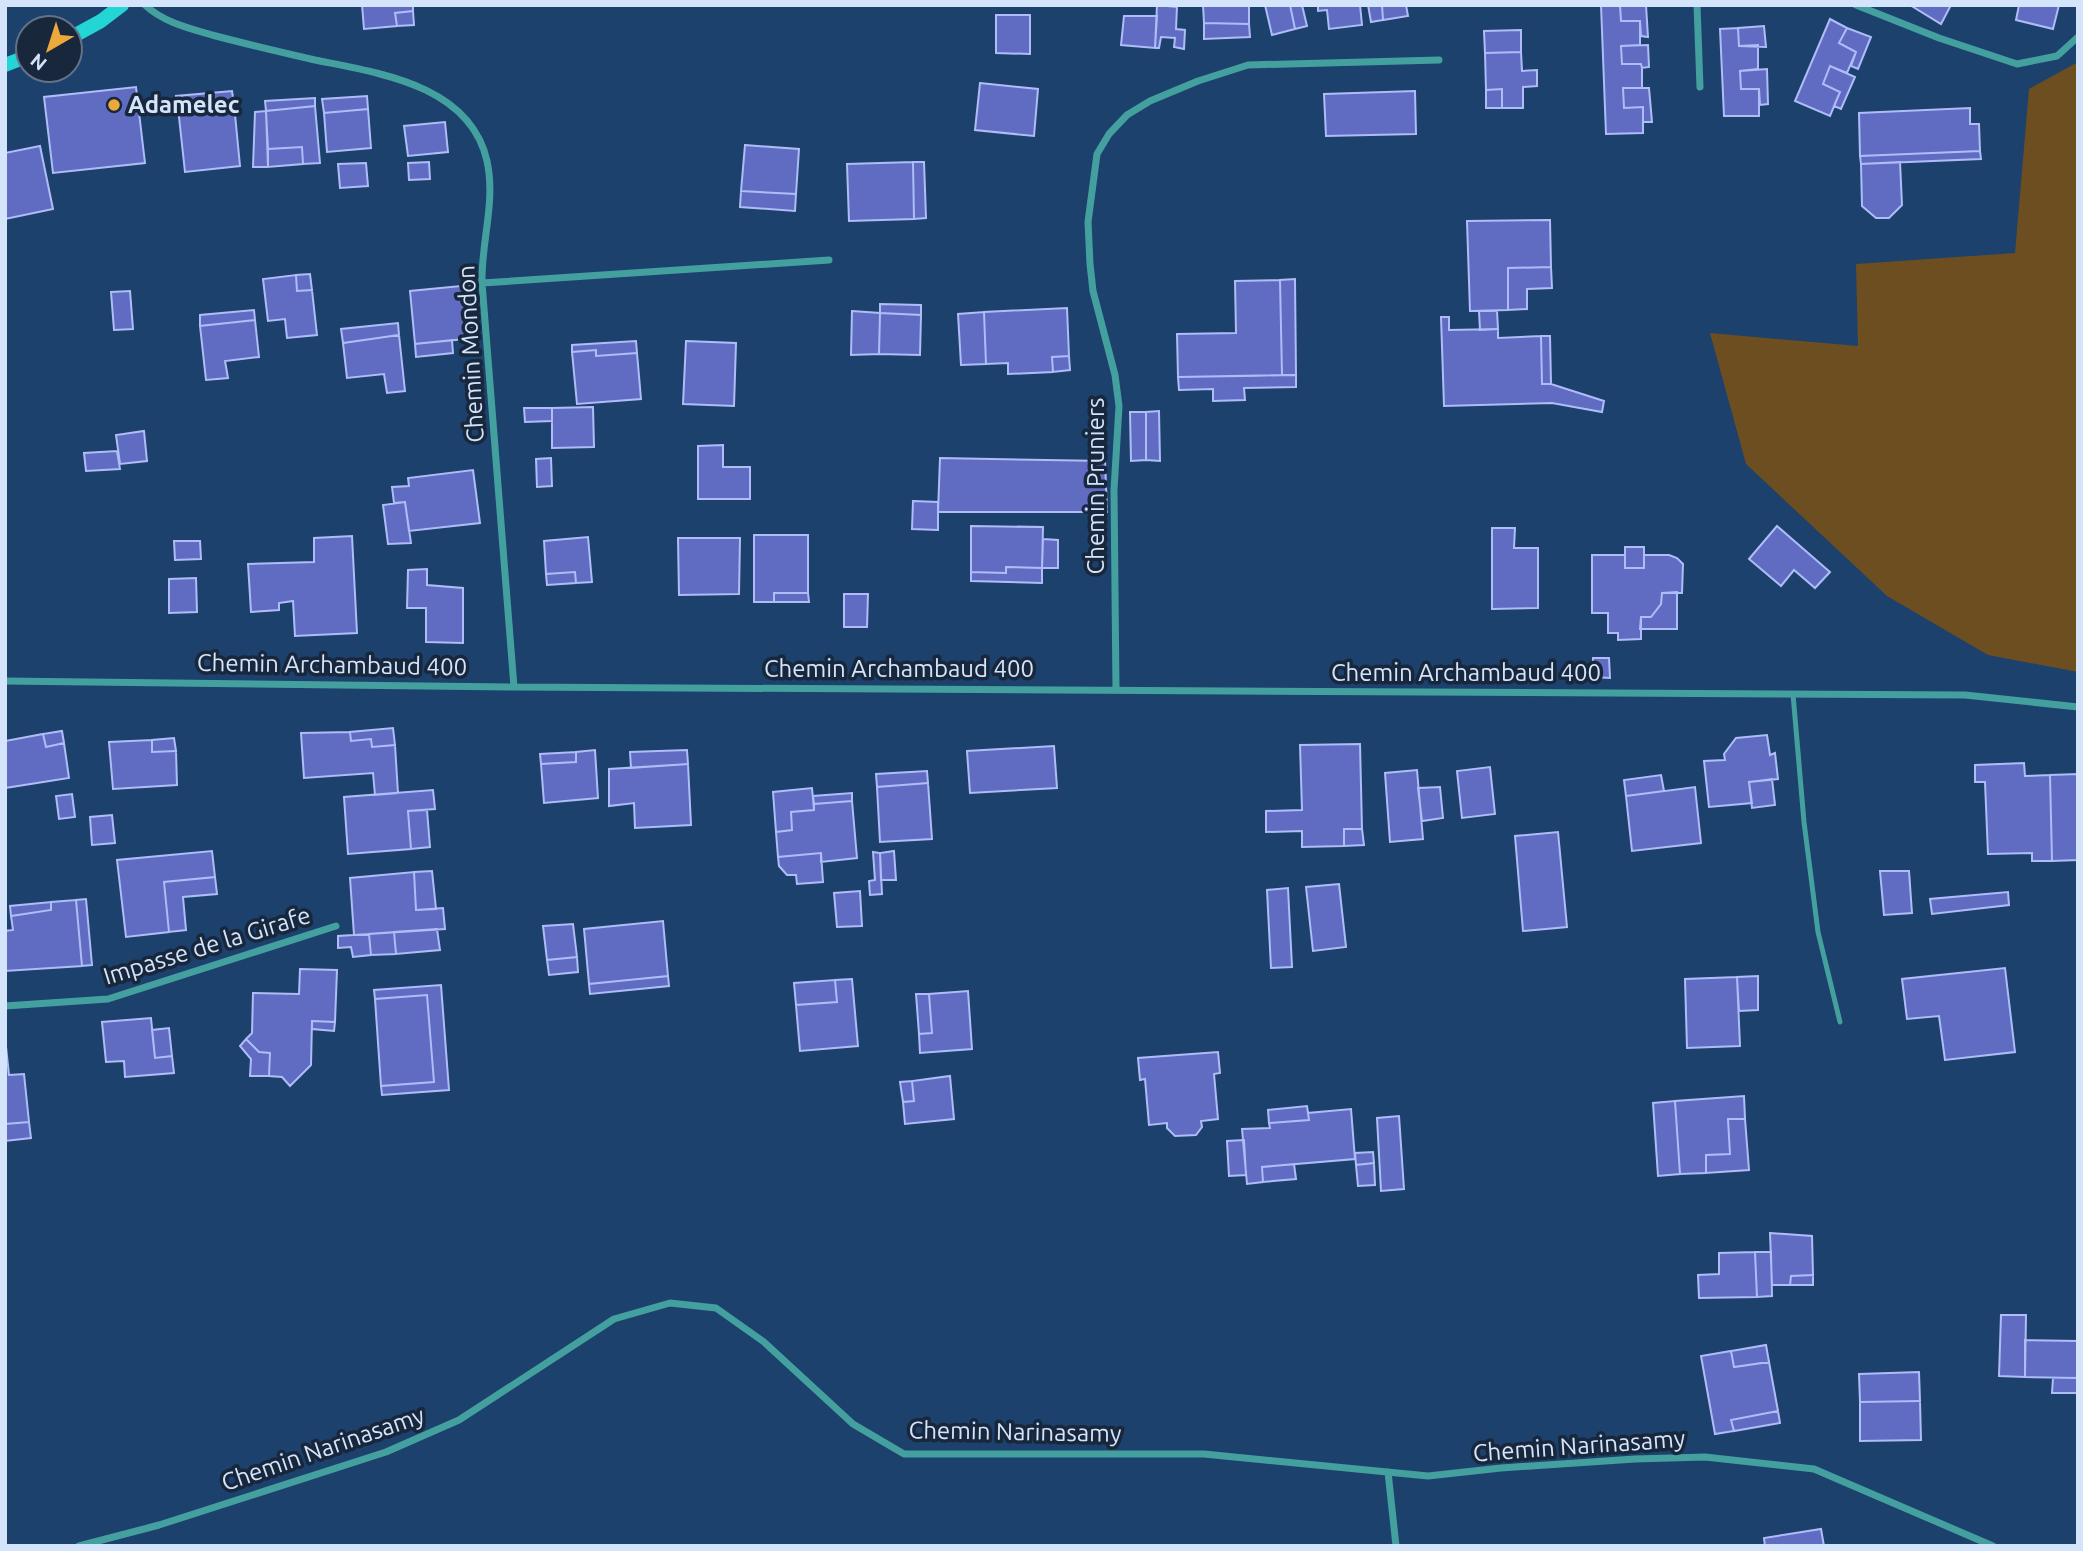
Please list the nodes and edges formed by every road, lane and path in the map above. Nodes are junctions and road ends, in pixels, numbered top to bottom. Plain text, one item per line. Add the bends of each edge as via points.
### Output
1 (122, 5) edge
2 (145, 5) edge
3 (1697, 5) edge
4 (1856, 5) edge
5 (84, 30) edge
6 (2078, 37) edge
7 (1439, 60) dead end
8 (1700, 88) dead end
9 (829, 260) dead end
10 (482, 282) junction
11 (5, 681) edge
12 (514, 687) junction
13 (1116, 690) junction
14 (1793, 694) junction
15 (2078, 707) edge
16 (336, 926) dead end
17 (5, 1006) edge
18 (1840, 1022) dead end
19 (1388, 1472) junction
20 (79, 1546) edge
21 (1396, 1546) edge
22 (1993, 1546) edge

1 - 5 main road
2 - 10 street, Chemin Mondon via 158,18 201,32 390,76 440,98 462,114 478,134 490,180
3 - 8 street
4 - 6 street via 2017,64 2057,56
7 - 13 street, Chemin Pruniers via 1248,65 1150,101 1127,115 1097,154 1088,222 1090,264 1119,406 1114,490
9 - 10 street
10 - 12 street, Chemin Mondon
11 - 12 street, Chemin Archambaud 400
12 - 13 street, Chemin Archambaud 400
13 - 14 street, Chemin Archambaud 400
14 - 15 street, Chemin Archambaud 400 via 1965,695
14 - 18 lane via 1818,932
16 - 17 street, Impasse de la Girafe via 108,999
19 - 20 street, Chemin Narinasamy via 1203,1454 904,1454 853,1424 764,1342 716,1308 670,1303 614,1319 459,1420 386,1452
19 - 21 street
19 - 22 street, Chemin Narinasamy via 1428,1476 1704,1457 1814,1469

